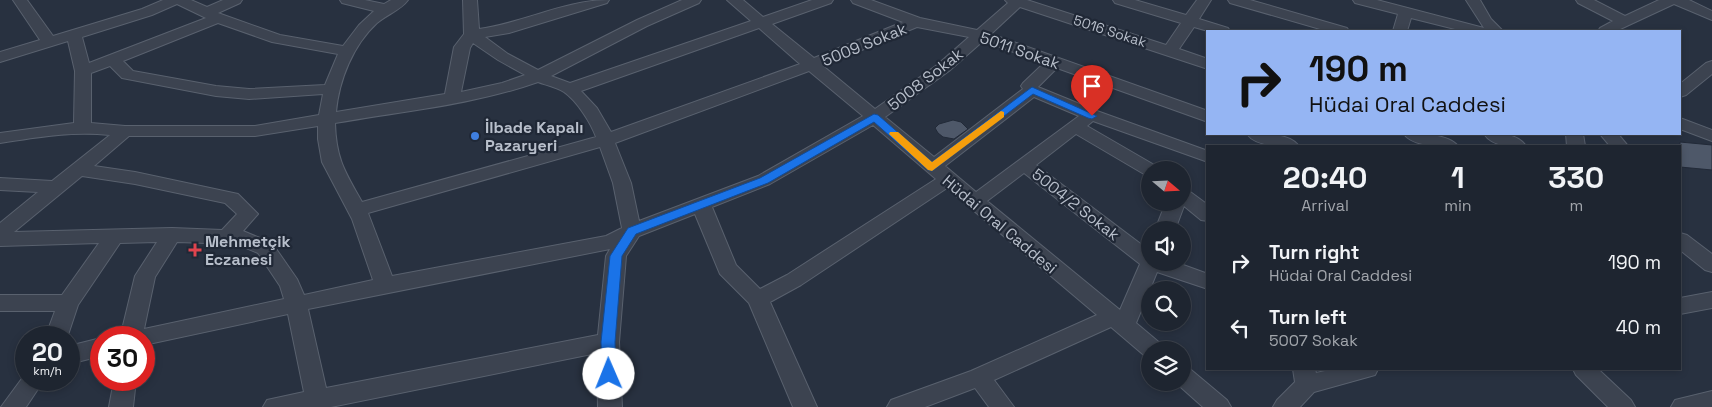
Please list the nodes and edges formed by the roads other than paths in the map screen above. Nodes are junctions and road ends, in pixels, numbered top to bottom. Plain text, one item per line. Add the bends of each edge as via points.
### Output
1 (20, 0) edge
2 (175, 0) edge
3 (179, 0) edge
4 (235, 0) edge
5 (347, 0) edge
6 (400, 0) edge
7 (470, 0) edge
8 (602, 0) edge
9 (694, 0) edge
10 (734, 0) edge
11 (826, 0) edge
12 (858, 0) edge
13 (1120, 0) edge
14 (1204, 0) edge
15 (1235, 0) edge
16 (1360, 0) edge
17 (1473, 0) edge
18 (1583, 0) edge
19 (1670, 0) edge
20 (1677, 0) edge
21 (1016, 1) edge
22 (385, 9) junction
23 (1406, 12) junction
24 (212, 15) junction
25 (1712, 16) edge
26 (1191, 21) junction
27 (1624, 21) junction
28 (916, 22) junction
29 (761, 24) junction
30 (1220, 30) edge
31 (1339, 30) edge
32 (1400, 30) edge
33 (1475, 30) edge
34 (1495, 30) edge
35 (1607, 30) edge
36 (472, 35) junction
37 (980, 35) junction
38 (74, 36) junction
39 (50, 43) junction
40 (347, 51) junction
41 (1170, 51) junction
42 (0, 57) edge
43 (114, 60) junction
44 (1054, 62) junction
45 (1206, 63) edge
46 (811, 65) junction
47 (1712, 66) edge
48 (83, 71) junction
49 (538, 76) junction
50 (332, 89) junction
51 (570, 89) junction
52 (1032, 90) junction
53 (1681, 91) edge
54 (452, 98) junction
55 (1206, 115) edge
56 (1092, 116) junction
57 (874, 118) junction
58 (326, 119) junction
59 (1681, 123) edge
60 (82, 127) junction
61 (1076, 127) junction
62 (125, 131) junction
63 (1259, 135) edge
64 (1415, 135) edge
65 (1495, 135) edge
66 (1610, 135) edge
67 (1712, 136) edge
68 (0, 138) edge
69 (606, 140) junction
70 (1287, 145) edge
71 (1446, 145) edge
72 (1515, 145) edge
73 (1618, 145) edge
74 (1206, 156) edge
75 (1025, 165) junction
76 (1141, 165) edge
77 (932, 167) junction
78 (77, 169) junction
79 (947, 180) junction
80 (0, 184) edge
81 (55, 187) junction
82 (1191, 201) edge
83 (974, 202) junction
84 (701, 204) junction
85 (357, 210) junction
86 (1206, 213) edge
87 (632, 231) junction
88 (0, 233) edge
89 (172, 235) junction
90 (115, 236) junction
91 (228, 236) junction
92 (0, 239) edge
93 (1681, 241) edge
94 (1141, 254) edge
95 (1712, 265) edge
96 (1146, 271) edge
97 (1177, 271) edge
98 (1206, 281) edge
99 (386, 285) junction
100 (758, 298) junction
101 (1712, 300) edge
102 (68, 302) junction
103 (0, 303) edge
104 (296, 303) junction
105 (1681, 306) edge
106 (1119, 321) junction
107 (60, 326) edge
108 (134, 326) edge
109 (155, 334) edge
110 (1142, 341) edge
111 (608, 342) junction
112 (1360, 370) edge
113 (1585, 370) edge
114 (980, 377) junction
115 (1306, 377) edge
116 (1191, 383) edge
117 (25, 391) edge
118 (123, 391) edge
119 (1712, 400) edge
120 (318, 403) edge
121 (13, 407) edge
122 (121, 407) edge
123 (275, 407) edge
124 (610, 407) edge
125 (805, 407) edge
126 (899, 407) edge
127 (1002, 407) edge
128 (1220, 407) edge
129 (1284, 407) edge
130 (1623, 407) edge
131 (1683, 407) edge

1 - 39 street
2 - 38 street
3 - 24 street
4 - 24 street
5 - 22 street
6 - 22 street
7 - 36 street
8 - 36 street via 504,30
9 - 49 street
10 - 29 street, Hüdai Oral Caddesi
11 - 29 street
12 - 28 street, 5011 Sokak
13 - 26 street
14 - 26 street
15 - 31 street
16 - 23 street
17 - 34 street via 1484,21
18 - 27 street
19 - 27 street
20 - 25 street
21 - 37 street, 5008 Sokak
21 - 41 street, 5016 Sokak
22 - 40 street via 365,27
23 - 32 street
23 - 33 street
24 - 40 street via 277,39
24 - 43 street
26 - 30 street
26 - 41 street
27 - 35 street
28 - 37 street, 5011 Sokak
28 - 46 street, 5009 Sokak
29 - 46 street, Hüdai Oral Caddesi
29 - 51 street
36 - 49 street
36 - 54 street via 462,47
37 - 44 street, 5011 Sokak
37 - 57 street, 5008 Sokak via 943,68
38 - 39 street
38 - 48 street
39 - 42 street
40 - 50 street
41 - 45 street, 5016 Sokak
43 - 48 street
43 - 50 street via 128,75 216,91 249,94
44 - 52 street via 1029,86
44 - 55 street, 5011 Sokak
46 - 57 street, Hüdai Oral Caddesi
46 - 69 street
47 - 53 street
48 - 60 street
49 - 51 street
49 - 54 street via 507,88
50 - 58 street
51 - 69 street via 591,112
52 - 56 street
52 - 77 street
54 - 58 street
56 - 61 street
56 - 74 street
57 - 77 street, Hüdai Oral Caddesi
57 - 84 street, 5008 Sokak via 764,180
58 - 62 street via 255,130
58 - 85 street via 330,157
59 - 67 street
60 - 62 street
60 - 68 street
61 - 75 street
61 - 76 street
62 - 78 street
63 - 70 street
64 - 71 street
65 - 72 street
66 - 73 street
69 - 85 street
69 - 87 street via 622,183
75 - 83 street
75 - 94 street, 5004/2 Sokak
77 - 79 street, Hüdai Oral Caddesi
78 - 81 street
78 - 91 street via 230,198 249,214
79 - 83 street, Hüdai Oral Caddesi
79 - 100 street via 794,280
80 - 81 street
81 - 88 street
82 - 86 street
83 - 106 street, Hüdai Oral Caddesi
84 - 87 street, 5008 Sokak
84 - 100 street via 727,269
85 - 99 street
87 - 99 street, 5008 Sokak via 611,242
87 - 111 street via 616,256
89 - 90 street
89 - 91 street
89 - 108 street via 145,276
90 - 92 street
90 - 102 street
91 - 104 street via 240,237 265,248 290,284
93 - 95 street
96 - 106 street
97 - 98 street, 5004/2 Sokak
99 - 104 street, 5008 Sokak
100 - 125 street
101 - 105 street
102 - 103 street
102 - 107 street
104 - 109 street, 5008 Sokak
104 - 120 street
106 - 110 street, Hüdai Oral Caddesi
106 - 114 street
111 - 120 street
111 - 124 street
112 - 115 street
113 - 130 street
114 - 126 street
114 - 127 street
115 - 129 street
116 - 128 street
117 - 121 street
118 - 122 street
119 - 131 street
120 - 123 street

